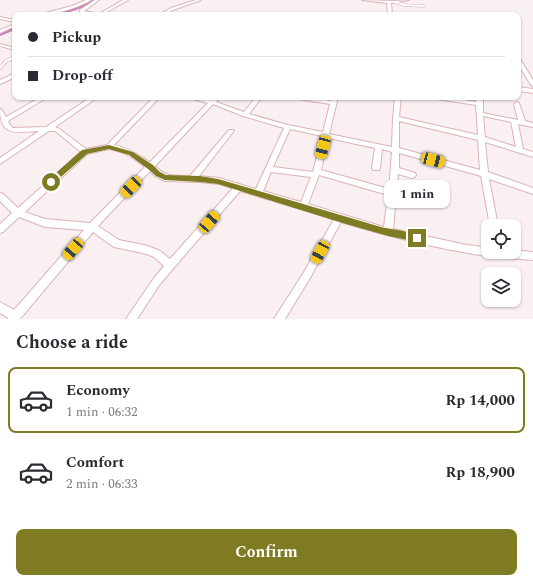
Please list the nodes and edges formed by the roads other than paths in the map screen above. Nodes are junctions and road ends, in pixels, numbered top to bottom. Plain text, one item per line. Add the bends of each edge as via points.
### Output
1 (89, 0) edge
2 (97, 0) edge
3 (126, 0) edge
4 (199, 0) edge
5 (364, 0) edge
6 (407, 0) edge
7 (389, 2) junction
8 (394, 2) junction
9 (424, 6) dead end
10 (52, 12) edge
11 (89, 12) edge
12 (105, 12) edge
13 (166, 12) edge
14 (390, 12) edge
15 (0, 18) edge
16 (12, 20) edge
17 (12, 27) edge
18 (0, 32) edge
19 (0, 45) edge
20 (12, 48) edge
21 (12, 58) edge
22 (6, 61) junction
23 (0, 62) edge
24 (521, 63) edge
25 (0, 68) edge
26 (521, 68) edge
27 (527, 69) junction
28 (12, 76) edge
29 (531, 76) edge
30 (0, 82) edge
31 (533, 84) edge
32 (521, 89) edge
33 (533, 91) edge
34 (40, 100) edge
35 (91, 100) edge
36 (154, 100) edge
37 (215, 100) edge
38 (257, 100) edge
39 (334, 100) edge
40 (398, 100) edge
41 (480, 100) edge
42 (517, 104) dead end
43 (0, 111) edge
44 (480, 114) junction
45 (245, 115) junction
46 (396, 118) junction
47 (5, 120) junction
48 (514, 121) junction
49 (522, 123) junction
50 (533, 125) edge
51 (288, 127) junction
52 (50, 129) junction
53 (232, 132) dead end
54 (326, 135) junction
55 (482, 138) junction
56 (379, 146) junction
57 (109, 147) junction
58 (396, 150) junction
59 (520, 151) junction
60 (85, 152) junction
61 (533, 155) edge
62 (0, 161) edge
63 (151, 167) junction
64 (376, 168) dead end
65 (269, 169) junction
66 (395, 170) junction
67 (316, 174) junction
68 (484, 174) junction
69 (412, 175) dead end
70 (192, 179) junction
71 (238, 188) junction
72 (533, 191) edge
73 (258, 193) junction
74 (393, 193) junction
75 (0, 196) edge
76 (303, 207) junction
77 (17, 212) junction
78 (339, 218) junction
79 (493, 219) edge
80 (92, 227) junction
81 (0, 228) edge
82 (388, 232) junction
83 (481, 250) edge
84 (521, 255) edge
85 (533, 256) edge
86 (171, 265) junction
87 (0, 307) edge
88 (14, 317) edge
89 (131, 319) edge
90 (279, 319) edge

1 - 10 street
2 - 11 street via 81,10
3 - 12 street
4 - 13 street
5 - 7 street
6 - 8 street
7 - 8 street
7 - 14 street
8 - 9 lane
15 - 16 street
17 - 18 street
19 - 20 street
21 - 22 lane
22 - 23 lane
22 - 25 lane
24 - 27 street
26 - 27 street
27 - 29 street
28 - 30 street
29 - 31 street
32 - 33 street
34 - 47 street
35 - 52 street
36 - 57 street
37 - 45 street
37 - 63 street
38 - 45 street
39 - 54 street
40 - 46 street
41 - 44 street
42 - 49 street
43 - 47 street
44 - 48 street
44 - 55 street
45 - 51 street
46 - 55 street
46 - 58 street
47 - 52 street via 12,130
48 - 49 street
48 - 59 street
49 - 50 street
51 - 54 street
51 - 65 street
52 - 60 street via 59,130
52 - 62 street
53 - 70 street
54 - 56 street
54 - 67 street
55 - 59 street
55 - 68 street
56 - 58 street
56 - 64 street
57 - 60 street
57 - 63 street via 131,153
58 - 66 street
58 - 68 street
59 - 61 street
60 - 77 street
63 - 70 street via 165,178
63 - 80 street
65 - 67 street
65 - 73 street
66 - 69 street
66 - 74 street
67 - 74 street
67 - 76 street
68 - 72 street
68 - 79 street
70 - 71 street via 218,182
71 - 73 street
71 - 86 street
73 - 76 street
74 - 82 street
75 - 77 street
76 - 78 street
77 - 80 street via 45,223
77 - 81 street
78 - 82 street
78 - 90 street
80 - 86 street via 117,244 148,250
80 - 88 street
82 - 83 street
84 - 85 street
86 - 89 street
87 - 88 street

